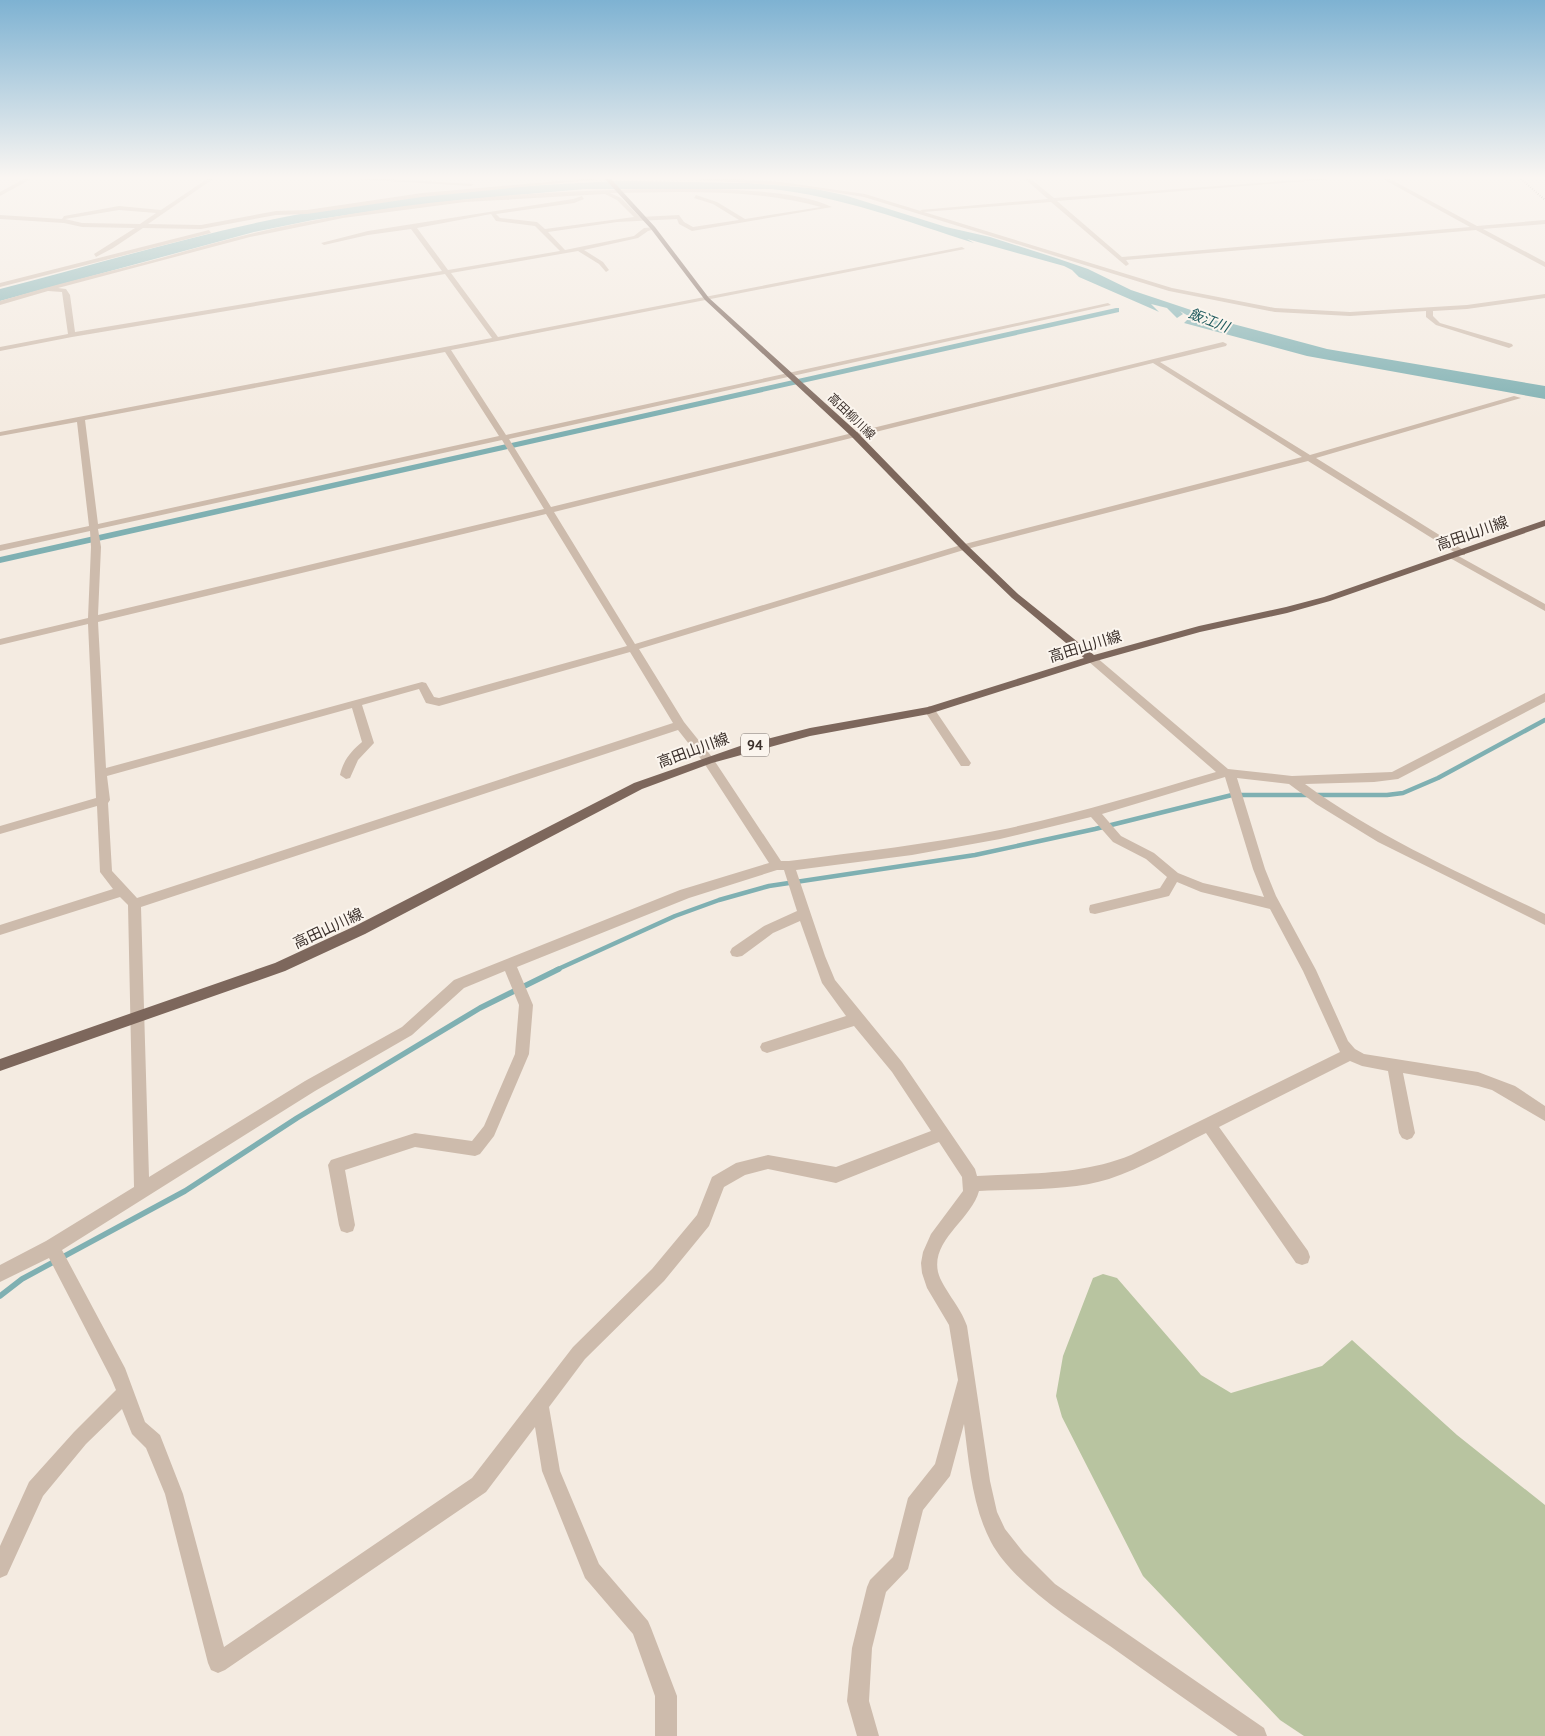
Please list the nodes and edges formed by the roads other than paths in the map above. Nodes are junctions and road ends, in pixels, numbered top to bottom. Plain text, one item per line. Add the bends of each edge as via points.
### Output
1 (77, 260) edge
2 (102, 260) edge
3 (159, 260) edge
4 (439, 260) edge
5 (515, 260) edge
6 (596, 260) edge
7 (677, 260) edge
8 (906, 260) edge
9 (1077, 260) edge
10 (1121, 260) edge
11 (606, 270) dead end
12 (447, 271) junction
13 (0, 278) edge
14 (1149, 282) junction
15 (0, 285) edge
16 (41, 291) junction
17 (1545, 296) edge
18 (707, 299) junction
19 (0, 303) edge
20 (1108, 305) dead end
21 (1430, 310) junction
22 (72, 334) junction
23 (497, 340) junction
24 (1223, 344) dead end
25 (1509, 346) dead end
26 (0, 348) edge
27 (447, 349) junction
28 (1154, 361) junction
29 (790, 376) junction
30 (1517, 398) dead end
31 (81, 418) junction
32 (0, 434) edge
33 (854, 434) junction
34 (504, 438) junction
35 (1308, 458) junction
36 (550, 510) junction
37 (1545, 523) edge
38 (94, 529) junction
39 (964, 547) junction
40 (0, 548) edge
41 (1457, 554) junction
42 (1545, 608) edge
43 (94, 620) junction
44 (0, 642) edge
45 (632, 648) junction
46 (1092, 659) junction
47 (1545, 697) edge
48 (356, 703) junction
49 (929, 710) junction
50 (680, 726) junction
51 (708, 760) junction
52 (965, 763) dead end
53 (102, 772) junction
54 (1228, 774) junction
55 (346, 775) dead end
56 (1292, 780) junction
57 (104, 800) junction
58 (1093, 812) junction
59 (0, 830) edge
60 (783, 866) junction
61 (1174, 876) junction
62 (123, 891) junction
63 (134, 904) junction
64 (1276, 905) junction
65 (1095, 909) dead end
66 (804, 914) junction
67 (1545, 920) edge
68 (0, 930) edge
69 (737, 952) dead end
70 (509, 964) junction
71 (137, 1018) junction
72 (856, 1019) junction
73 (767, 1048) dead end
74 (1350, 1054) junction
75 (0, 1065) edge
76 (1394, 1065) junction
77 (1545, 1114) edge
78 (1208, 1124) junction
79 (1407, 1133) dead end
80 (942, 1134) junction
81 (972, 1184) junction
82 (142, 1191) junction
83 (348, 1225) dead end
84 (52, 1247) junction
85 (1302, 1257) dead end
86 (0, 1274) edge
87 (966, 1380) junction
88 (126, 1392) junction
89 (540, 1404) junction
90 (0, 1568) edge
91 (666, 1736) edge
92 (868, 1736) edge
93 (1256, 1736) edge

1 - 13 street
2 - 15 street
3 - 16 street
4 - 12 street
5 - 12 street
6 - 11 street
7 - 18 main road, 高田柳川線
8 - 18 street
9 - 14 street
10 - 14 street
12 - 22 street
12 - 23 street
14 - 21 street via 1208,298 1300,312 1350,314
16 - 19 street
16 - 22 street via 64,290
17 - 21 street via 1500,304
18 - 23 street
18 - 29 main road, 高田柳川線
20 - 29 street
21 - 25 street via 1429,317 1438,324
22 - 26 street
23 - 27 street
24 - 28 street
27 - 31 street
27 - 34 street
28 - 33 street
28 - 35 street
29 - 33 main road, 高田柳川線
29 - 34 street
30 - 35 street
31 - 32 street
31 - 38 street
33 - 36 street
33 - 39 main road, 高田柳川線
34 - 36 street
34 - 38 street
35 - 39 street
35 - 41 street
36 - 43 street
36 - 45 street
37 - 41 main road, 高田山川線 / 94
38 - 40 street
38 - 43 street
39 - 45 street
39 - 46 main road, 高田柳川線 via 1015,596
41 - 42 street
41 - 46 main road, 高田山川線 / 94 via 1327,599 1199,629
43 - 44 street
43 - 53 street
45 - 48 street via 439,702 430,700 422,685
45 - 50 street
46 - 49 main road, 高田山川線 / 94
46 - 54 street
47 - 56 street via 1394,776
48 - 53 street
48 - 55 street via 368,743 359,750
49 - 51 main road, 高田山川線 / 94 via 810,732
49 - 52 street
50 - 51 street
50 - 63 street
51 - 60 street
51 - 71 main road, 高田山川線 / 94 via 638,786 360,930 280,967
53 - 57 street
54 - 56 street
54 - 58 street
54 - 64 street via 1259,869
56 - 67 street via 1359,827
57 - 59 street
57 - 62 street via 106,872
58 - 60 street via 912,850
58 - 61 street via 1117,839 1150,856
60 - 66 street
60 - 70 street via 685,894
61 - 64 street via 1201,887
61 - 65 street via 1164,892
62 - 63 street
62 - 68 street
63 - 71 street
64 - 74 street
66 - 69 street via 758,934
66 - 72 street via 829,982
70 - 82 street via 459,984 407,1031 310,1086
70 - 83 street via 526,1005 522,1054 489,1131 475,1149 415,1140 336,1165
71 - 75 main road, 高田山川線 / 94
71 - 82 street
72 - 73 street
72 - 80 street via 897,1067
74 - 76 street via 1362,1060
74 - 78 street
76 - 77 street via 1496,1084
76 - 79 street
78 - 81 street via 1107,1172 1073,1178
78 - 85 street
80 - 81 street via 969,1174
80 - 89 street via 836,1175 768,1162 742,1168 718,1182 703,1220 658,1275 579,1353
81 - 87 street via 971,1194 937,1240 930,1254 929,1266 930,1277 956,1320
82 - 84 street
84 - 86 street
84 - 88 street
87 - 92 street via 943,1469 915,1505 901,1562 877,1587 862,1648 858,1701
87 - 93 street via 988,1512 998,1536 1016,1560 1048,1591
88 - 89 street via 138,1428 152,1442 174,1494 218,1663 479,1485
88 - 90 street via 36,1489
89 - 91 street via 551,1471 592,1571 644,1636 666,1696

